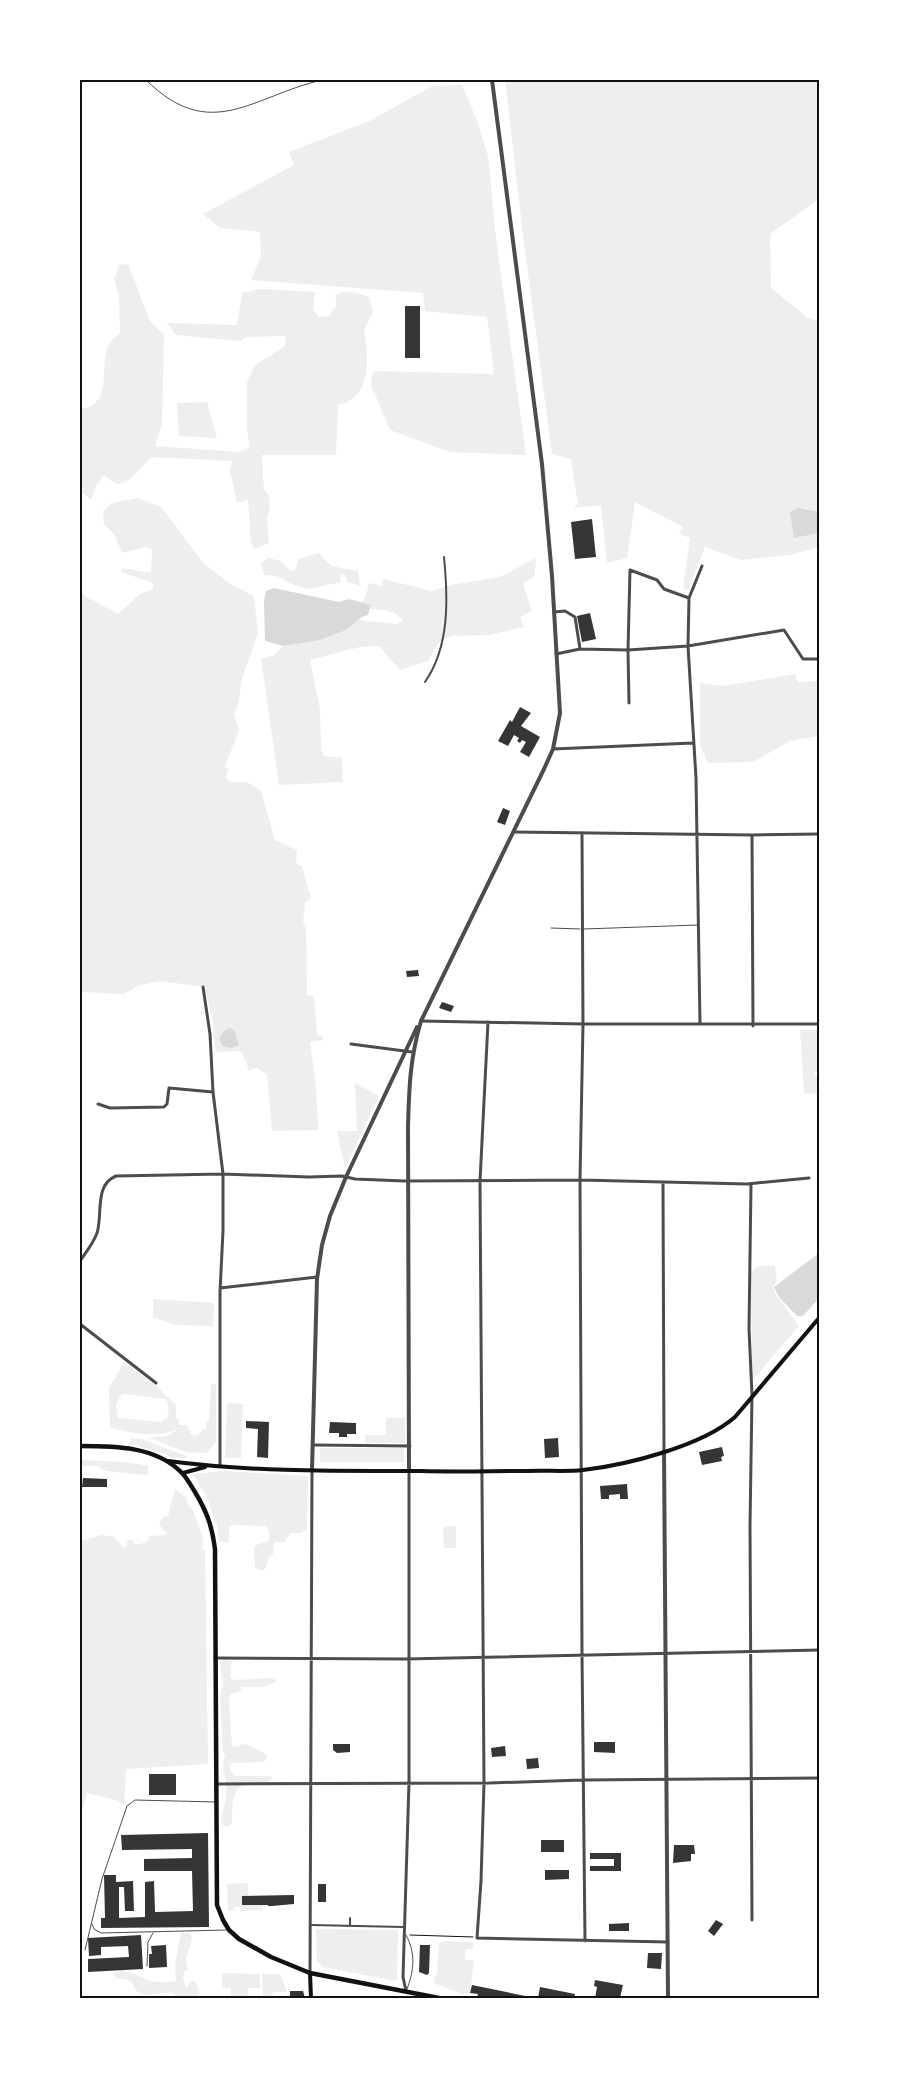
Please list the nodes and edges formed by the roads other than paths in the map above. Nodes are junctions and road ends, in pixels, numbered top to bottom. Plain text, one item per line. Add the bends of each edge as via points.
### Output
1 (146, 80) edge
2 (322, 80) edge
3 (492, 80) edge
4 (444, 557) dead end
5 (702, 566) dead end
6 (688, 598) junction
7 (554, 612) junction
8 (688, 646) junction
9 (580, 649) junction
10 (628, 650) junction
11 (556, 654) junction
12 (819, 659) edge
13 (426, 682) dead end
14 (629, 703) dead end
15 (693, 743) junction
16 (553, 749) junction
17 (514, 832) junction
18 (582, 834) junction
19 (696, 834) junction
20 (819, 834) edge
21 (752, 835) junction
22 (698, 925) junction
23 (551, 928) dead end
24 (582, 929) junction
25 (203, 987) dead end
26 (420, 1021) junction
27 (488, 1022) junction
28 (583, 1024) junction
29 (700, 1024) junction
30 (819, 1024) edge
31 (752, 1026) junction
32 (351, 1044) dead end
33 (406, 1050) junction
34 (412, 1052) junction
35 (399, 1066) junction
36 (409, 1073) junction
37 (213, 1092) junction
38 (98, 1104) dead end
39 (223, 1174) junction
40 (346, 1177) junction
41 (810, 1178) dead end
42 (580, 1180) junction
43 (408, 1181) junction
44 (480, 1181) junction
45 (663, 1182) junction
46 (751, 1184) junction
47 (80, 1261) edge
48 (317, 1276) junction
49 (220, 1288) junction
50 (819, 1318) edge
51 (80, 1324) edge
52 (156, 1383) dead end
53 (752, 1395) junction
54 (314, 1445) junction
55 (80, 1446) edge
56 (411, 1446) junction
57 (664, 1451) junction
58 (168, 1461) junction
59 (207, 1466) junction
60 (220, 1466) junction
61 (312, 1470) junction
62 (582, 1470) junction
63 (409, 1471) junction
64 (481, 1471) junction
65 (183, 1474) junction
66 (819, 1650) edge
67 (751, 1652) junction
68 (666, 1653) junction
69 (582, 1654) junction
70 (482, 1657) junction
71 (216, 1658) junction
72 (408, 1658) junction
73 (310, 1659) junction
74 (751, 1778) junction
75 (819, 1778) edge
76 (666, 1779) junction
77 (583, 1780) junction
78 (409, 1782) junction
79 (310, 1783) junction
80 (484, 1783) junction
81 (216, 1784) junction
82 (216, 1802) junction
83 (350, 1918) dead end
84 (752, 1920) dead end
85 (92, 1923) junction
86 (310, 1925) junction
87 (350, 1926) junction
88 (405, 1927) junction
89 (229, 1930) junction
90 (153, 1932) junction
91 (406, 1935) junction
92 (585, 1941) junction
93 (668, 1942) junction
94 (85, 1950) dead end
95 (147, 1966) dead end
96 (310, 1973) junction
97 (406, 1991) junction
98 (423, 1996) edge
99 (311, 1998) edge
100 (439, 1998) edge
101 (668, 1998) edge

1 - 2 lane via 186,108 214,112 232,111
3 - 7 street via 542,464
4 - 13 street via 444,636
5 - 6 street
6 - 8 street
6 - 10 street via 664,589 657,580 630,570
7 - 9 street via 565,611 575,617
7 - 11 street
8 - 10 street
8 - 12 street via 784,630 803,659
8 - 15 street
9 - 10 street
9 - 11 street
10 - 14 street
11 - 16 street via 560,713
15 - 16 street
15 - 19 street
16 - 17 street
17 - 18 street
17 - 26 street
18 - 19 street
18 - 24 street
19 - 21 street
19 - 22 street
20 - 21 street
21 - 31 street
22 - 24 lane
22 - 29 street
23 - 24 lane
24 - 28 street
25 - 37 street via 210,1034
26 - 27 street
26 - 33 street
26 - 34 street
27 - 28 street
27 - 44 street
28 - 29 street
28 - 42 street
29 - 31 street
30 - 31 street
32 - 33 street
33 - 34 street
33 - 35 street
34 - 36 street
35 - 36 street via 406,1061
35 - 40 street
36 - 43 street
37 - 38 street via 169,1088 164,1107 110,1108
37 - 39 street
39 - 40 street
39 - 47 street via 116,1176 106,1181 102,1189 97,1232
39 - 49 street
40 - 43 street
40 - 48 street via 330,1216
41 - 46 street
42 - 44 street
42 - 45 street
42 - 62 street
43 - 44 street
43 - 56 street
44 - 64 street
45 - 46 street
45 - 57 street
46 - 53 street via 749,1357
48 - 49 street
48 - 54 street
49 - 60 street
50 - 53 main road
51 - 52 street
53 - 57 main road via 735,1417 714,1433
53 - 67 street
54 - 56 street
54 - 61 street
55 - 58 main road via 125,1448
56 - 63 street
57 - 62 main road
57 - 68 street
58 - 59 main road
58 - 65 main road
59 - 60 main road
59 - 65 main road
60 - 61 main road
61 - 63 main road
61 - 73 street
62 - 64 main road
62 - 69 street
63 - 64 main road
63 - 72 street
64 - 70 street
65 - 71 main road via 212,1524
66 - 67 street
67 - 68 street
67 - 74 street
68 - 69 street
68 - 76 street
69 - 70 street
69 - 77 street
70 - 72 street
70 - 80 street
71 - 73 street
71 - 81 main road
72 - 73 street
72 - 78 street
73 - 79 street
74 - 75 street
74 - 76 street
74 - 84 street
76 - 77 street
76 - 93 street
77 - 80 street
77 - 92 street
78 - 79 street
78 - 80 street
78 - 88 street
79 - 81 street
79 - 86 street
80 - 92 street via 477,1938
81 - 82 main road
82 - 85 lane via 135,1800 127,1806 102,1879
82 - 89 main road via 217,1905
83 - 87 street
85 - 90 lane via 94,1929 101,1933
85 - 94 lane
86 - 87 street
86 - 96 street
87 - 88 street
88 - 91 street
89 - 90 lane
89 - 96 main road via 271,1957
90 - 95 lane via 148,1942
91 - 97 street via 403,1977
91 - 97 lane via 413,1955
92 - 93 street
93 - 101 street
96 - 97 main road
96 - 99 main road
97 - 98 main road
98 - 100 main road

